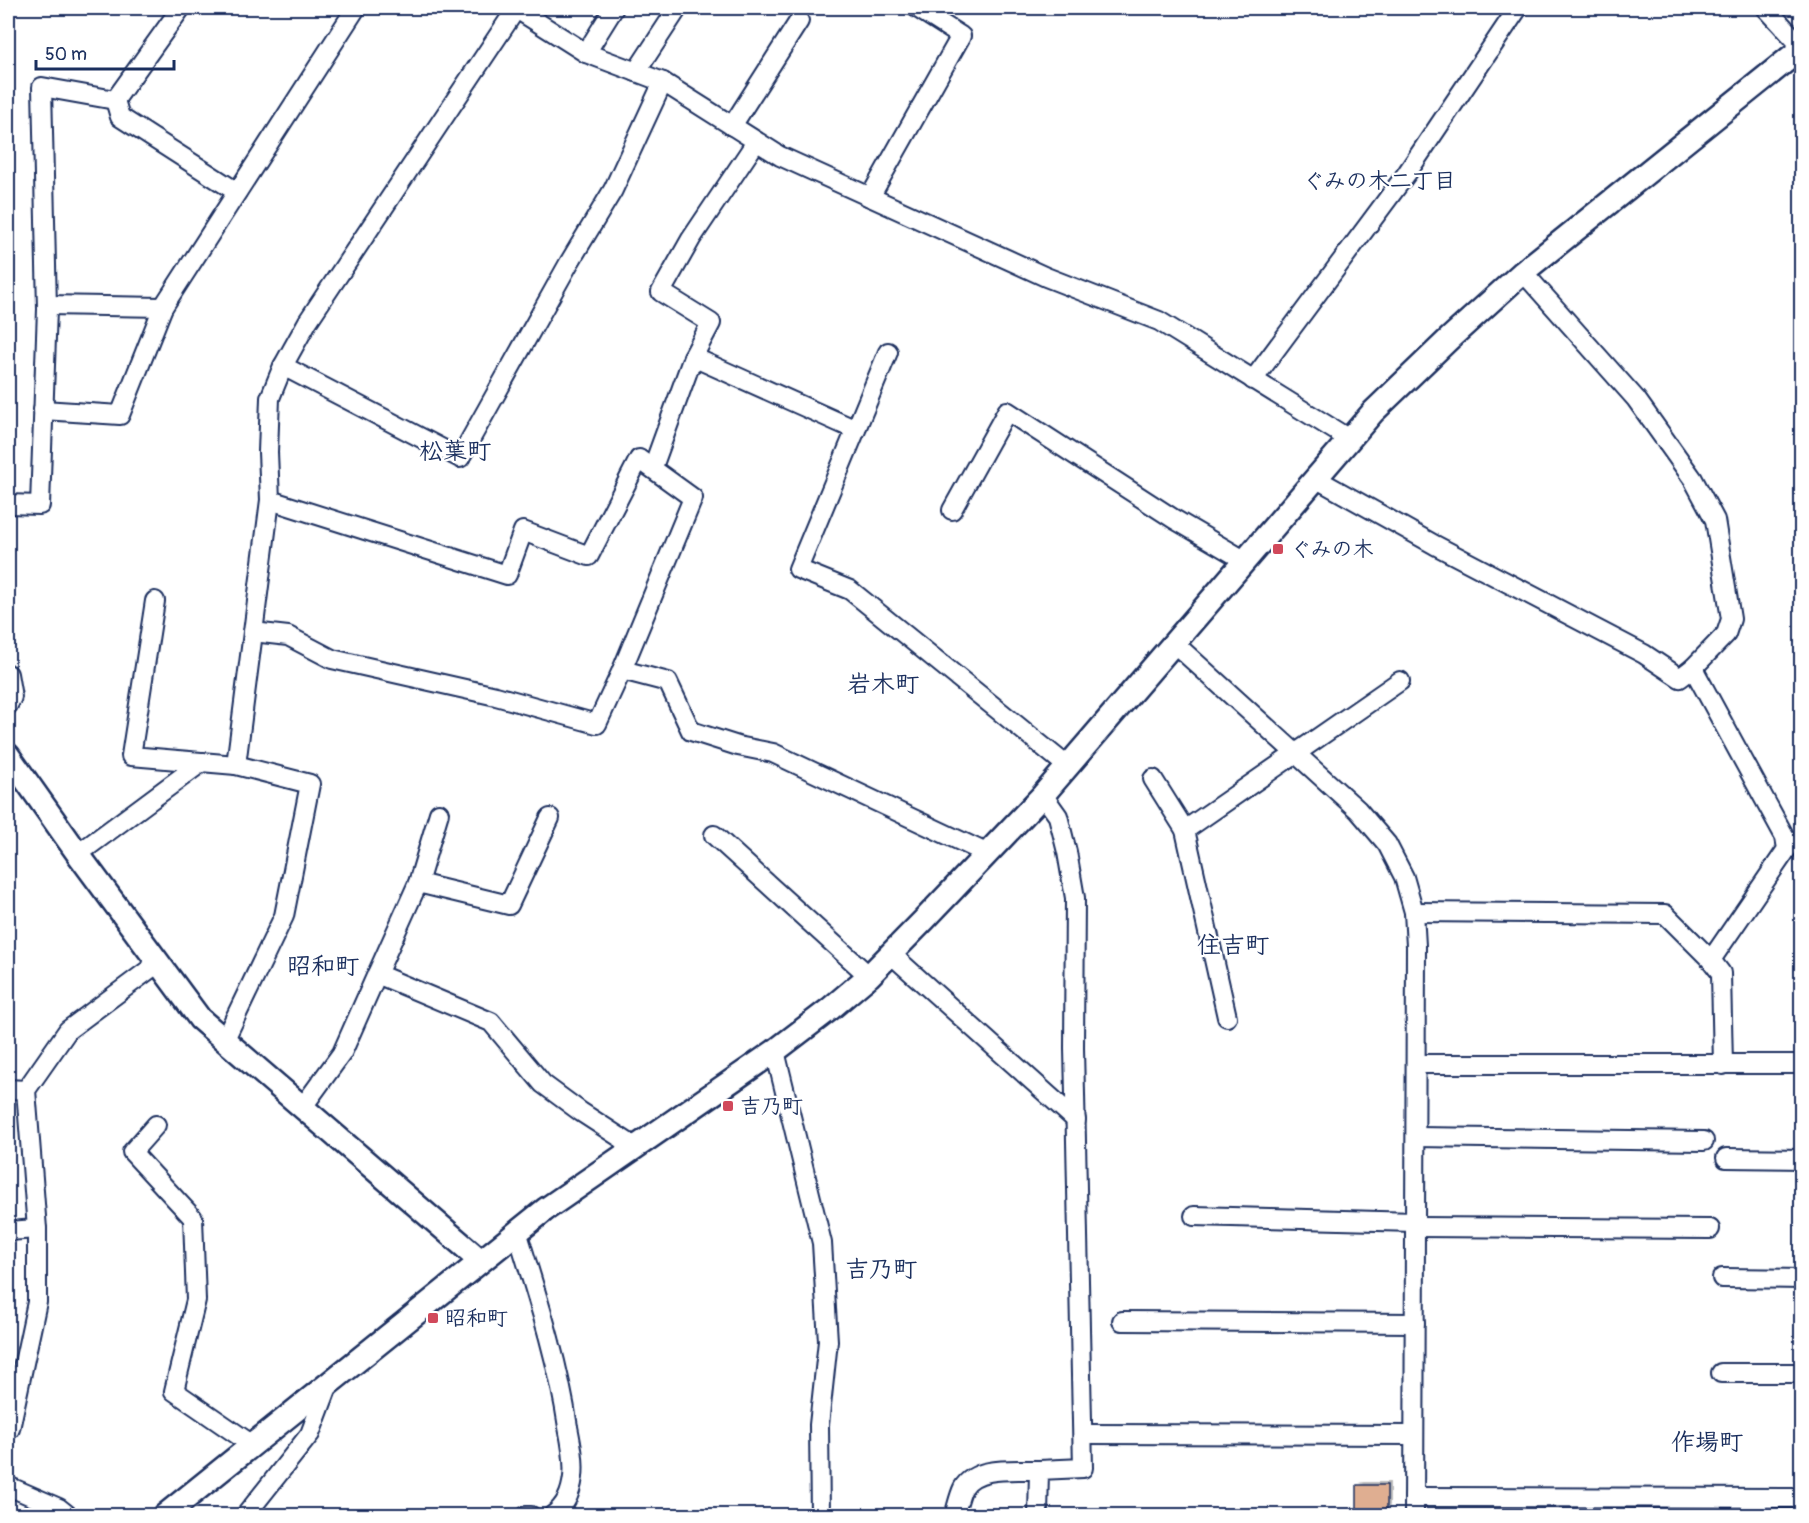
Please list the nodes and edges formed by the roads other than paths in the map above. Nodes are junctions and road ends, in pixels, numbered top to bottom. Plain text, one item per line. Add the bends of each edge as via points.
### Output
1 (181, 8) edge
2 (356, 8) edge
3 (516, 8) edge
4 (614, 8) edge
5 (678, 8) edge
6 (917, 8) edge
7 (1518, 8) edge
8 (1766, 8) edge
9 (799, 21) dead end
10 (1802, 48) edge
11 (586, 53) junction
12 (636, 72) junction
13 (663, 82) junction
14 (115, 100) junction
15 (732, 126) junction
16 (756, 142) junction
17 (237, 192) junction
18 (870, 197) junction
19 (1523, 272) junction
20 (47, 305) junction
21 (163, 307) junction
22 (888, 352) dead end
23 (693, 357) junction
24 (283, 366) junction
25 (1253, 380) junction
26 (43, 410) junction
27 (856, 430) junction
28 (1349, 440) junction
29 (653, 467) junction
30 (1315, 478) junction
31 (270, 500) junction
32 (8, 504) edge
33 (952, 510) dead end
34 (1244, 560) junction
35 (155, 601) dead end
36 (253, 632) junction
37 (1174, 643) junction
38 (1693, 668) junction
39 (622, 670) junction
40 (8, 674) edge
41 (1400, 681) dead end
42 (8, 705) edge
43 (8, 754) edge
44 (1296, 754) junction
45 (202, 762) junction
46 (236, 765) junction
47 (1067, 766) junction
48 (1153, 779) dead end
49 (1043, 795) junction
50 (439, 813) dead end
51 (550, 818) dead end
52 (1185, 830) junction
53 (714, 836) dead end
54 (78, 854) junction
55 (988, 854) junction
56 (418, 883) junction
57 (1414, 912) junction
58 (891, 954) junction
59 (1711, 960) junction
60 (158, 963) junction
61 (377, 974) junction
62 (869, 976) junction
63 (1227, 1017) dead end
64 (224, 1041) junction
65 (775, 1051) junction
66 (1416, 1064) junction
67 (1802, 1064) edge
68 (1724, 1065) junction
69 (8, 1089) edge
70 (26, 1090) junction
71 (302, 1108) junction
72 (1076, 1120) junction
73 (156, 1125) dead end
74 (1416, 1137) junction
75 (1704, 1141) dead end
76 (635, 1147) junction
77 (1726, 1158) dead end
78 (1802, 1159) edge
79 (1194, 1216) dead end
80 (1415, 1225) junction
81 (1710, 1228) dead end
82 (37, 1229) junction
83 (8, 1231) edge
84 (517, 1231) junction
85 (480, 1260) junction
86 (1722, 1278) dead end
87 (1802, 1278) edge
88 (1122, 1321) dead end
89 (1415, 1323) junction
90 (1721, 1373) dead end
91 (1802, 1373) edge
92 (331, 1380) junction
93 (10, 1429) dead end
94 (1083, 1434) junction
95 (1414, 1435) junction
96 (251, 1444) junction
97 (1039, 1470) junction
98 (8, 1486) edge
99 (1802, 1498) edge
100 (1414, 1506) edge
101 (69, 1515) edge
102 (164, 1515) edge
103 (245, 1515) edge
104 (526, 1515) edge
105 (531, 1515) edge
106 (552, 1515) edge
107 (820, 1515) edge
108 (954, 1515) edge
109 (1038, 1515) edge

1 - 14 street
2 - 17 street
3 - 11 street
3 - 24 street via 308,321
4 - 11 street
5 - 12 street
6 - 18 street via 961,36
7 - 25 street via 1407,173
8 - 10 street
9 - 15 street
10 - 19 street
11 - 12 street
12 - 13 street
13 - 15 street
13 - 24 street via 613,190 460,458
14 - 17 street via 120,117
14 - 20 street via 42,87
15 - 16 street
16 - 18 street
16 - 23 street via 691,239 661,292 711,322
17 - 21 street
18 - 25 street via 1046,277 1159,321
19 - 28 street via 1373,412
19 - 38 street via 1636,399 1693,479 1715,520 1731,619 1726,634
20 - 21 street
20 - 26 street
21 - 26 street via 120,414
22 - 27 street
23 - 27 street
23 - 29 street
24 - 31 street via 270,398
25 - 28 street
26 - 32 street via 40,505
27 - 47 street via 798,569 850,590
28 - 30 street
29 - 31 street via 639,459 589,556 524,531 507,575
29 - 39 street via 693,498
30 - 34 street
30 - 38 street via 1644,654 1680,678
31 - 36 street
33 - 34 street via 1006,411
34 - 37 street
35 - 45 street via 131,756
36 - 39 street via 288,636 332,659 496,696 597,724
36 - 46 street
37 - 44 street
37 - 47 street
38 - 59 street via 1785,837 1787,849
39 - 55 street via 668,682 691,731 773,753
40 - 42 street via 12,697
41 - 44 street
43 - 54 street
44 - 52 street
44 - 57 street via 1358,810 1388,844 1404,877
45 - 46 street
45 - 54 street
46 - 64 street via 310,784 284,916
47 - 49 street
48 - 52 street
49 - 55 street
49 - 72 street via 1058,816 1075,898
50 - 56 street
51 - 56 street via 509,905
52 - 63 street
53 - 62 street
54 - 60 street
55 - 58 street
56 - 61 street
57 - 59 street via 1665,914
57 - 66 street
58 - 62 street
58 - 72 street
59 - 68 street via 1721,973
60 - 64 street via 200,1019
60 - 70 street via 68,1030
61 - 71 street via 342,1053
61 - 76 street via 491,1022 543,1084
62 - 65 street
64 - 71 street
65 - 76 street
65 - 107 street via 822,1243 828,1341 819,1425
66 - 68 street
66 - 74 street
67 - 68 street
69 - 70 street
70 - 82 street
71 - 85 street
72 - 94 street
73 - 96 street via 132,1152 193,1218 196,1300 174,1391
74 - 75 street
74 - 80 street
76 - 84 street
77 - 78 street
79 - 80 street
80 - 81 street
80 - 89 street
82 - 83 street
82 - 93 street via 37,1302
84 - 85 street
84 - 106 street via 563,1393 571,1442 574,1475 568,1498
85 - 92 street
86 - 87 street
88 - 89 street
89 - 95 street
90 - 91 street
92 - 96 street
92 - 103 street via 310,1434
94 - 95 street
94 - 97 street via 1083,1468
95 - 100 street
96 - 102 street
97 - 108 street via 985,1473 971,1479 963,1488
97 - 109 street
98 - 101 street
99 - 100 street
104 - 105 street

